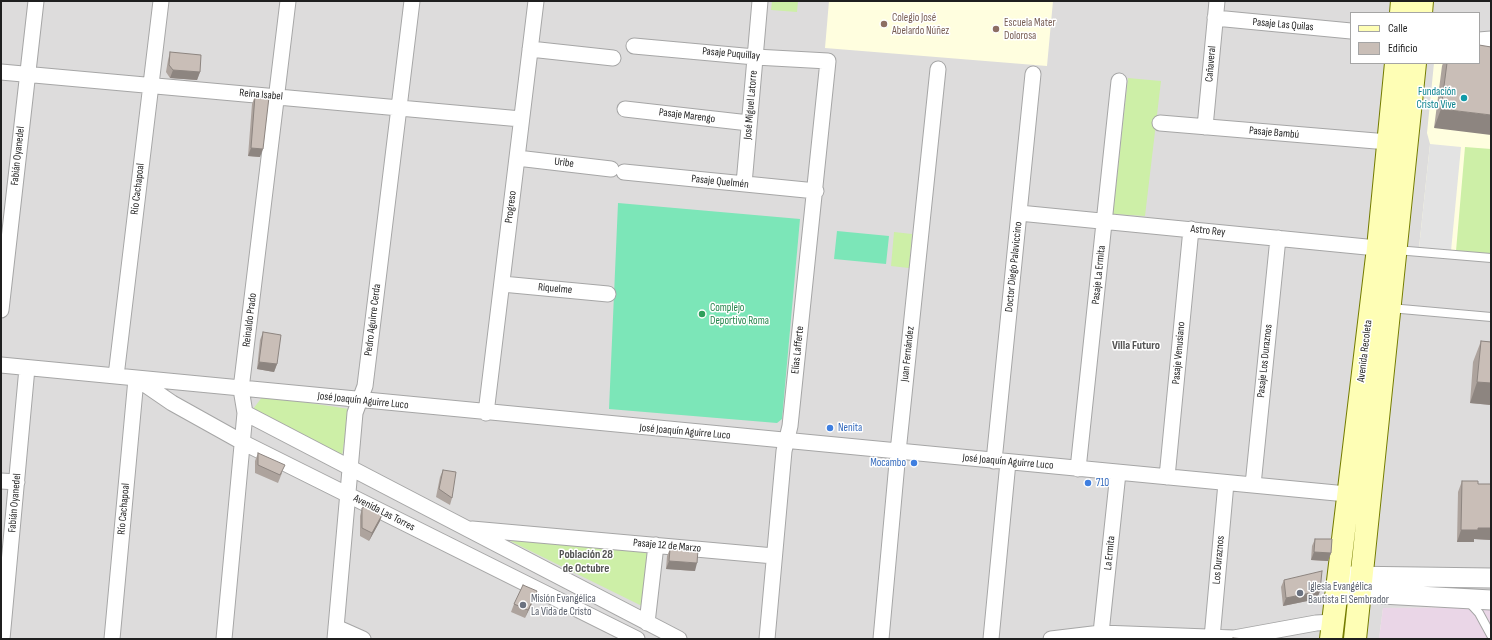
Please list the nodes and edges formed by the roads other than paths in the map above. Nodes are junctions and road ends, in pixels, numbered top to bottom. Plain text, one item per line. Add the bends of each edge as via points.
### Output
1 (36, 1) edge
2 (161, 1) edge
3 (288, 1) edge
4 (412, 1) edge
5 (536, 1) edge
6 (760, 1) edge
7 (1217, 1) edge
8 (1402, 1) edge
9 (1422, 1) edge
10 (1401, 12) edge
11 (1421, 12) edge
12 (1215, 18) junction
13 (1350, 31) edge
14 (1491, 39) edge
15 (1480, 40) edge
16 (634, 46) dead end
17 (530, 49) junction
18 (755, 57) junction
19 (614, 58) dead end
20 (828, 61) joint
21 (1396, 64) edge
22 (1415, 64) edge
23 (938, 69) dead end
24 (1, 72) edge
25 (28, 74) junction
26 (1034, 74) dead end
27 (1119, 81) dead end
28 (150, 85) junction
29 (277, 97) junction
30 (400, 108) junction
31 (625, 109) dead end
32 (522, 119) junction
33 (749, 123) junction
34 (1160, 123) dead end
35 (1205, 127) junction
36 (1388, 142) junction
37 (517, 158) junction
38 (617, 170) joint
39 (744, 184) junction
40 (816, 191) junction
41 (1019, 213) junction
42 (1104, 221) junction
43 (1191, 229) junction
44 (1278, 238) junction
45 (1387, 249) junction
46 (1491, 258) edge
47 (502, 284) junction
48 (608, 294) dead end
49 (1390, 308) junction
50 (1, 310) edge
51 (1491, 317) edge
52 (1, 365) edge
53 (27, 368) junction
54 (116, 376) junction
55 (136, 379) junction
56 (241, 389) junction
57 (360, 401) junction
58 (245, 413) junction
59 (486, 413) junction
60 (786, 441) junction
61 (242, 442) junction
62 (898, 452) junction
63 (1001, 462) junction
64 (350, 468) junction
65 (1078, 469) junction
66 (1118, 473) junction
67 (1167, 477) junction
68 (1, 481) edge
69 (17, 482) junction
70 (1226, 483) junction
71 (1253, 485) junction
72 (1348, 494) junction
73 (348, 495) junction
74 (1370, 496) junction
75 (465, 528) junction
76 (656, 545) junction
77 (774, 556) junction
78 (1338, 584) junction
79 (1361, 585) junction
80 (1483, 593) edge
81 (3, 603) edge
82 (647, 624) junction
83 (1332, 631) edge
84 (336, 633) edge
85 (1101, 633) junction
86 (1491, 635) edge
87 (1212, 638) junction
88 (2, 639) edge
89 (112, 639) edge
90 (224, 639) edge
91 (363, 639) edge
92 (637, 639) edge
93 (679, 639) edge
94 (767, 639) edge
95 (881, 639) edge
96 (991, 639) edge
97 (1051, 639) edge
98 (1355, 639) edge

1 - 25 street, Fabián Oyanedel
2 - 28 street, Río Cachapoal
3 - 29 street, Reinaldo Prado
4 - 30 street, Pedro Aguirre Cerda
5 - 17 street, Progreso
6 - 18 street, José Miguel Latorre
7 - 12 street, Cañaveral
8 - 10 main road
9 - 11 main road
12 - 13 street, Pasaje Las Quilas
12 - 35 street, Cañaveral
14 - 15 street
16 - 18 street, Pasaje Puquillay
17 - 19 street
17 - 32 street, Progreso
18 - 20 street, Pasaje Puquillay
18 - 33 street, José Miguel Latorre
20 - 40 street, Elías Lafferte
21 - 36 main road, Avenida Recoleta
22 - 45 main road, Avenida Recoleta
23 - 62 street, Juan Fernández
24 - 25 street, Reina Isabel
25 - 28 street, Reina Isabel
25 - 50 street, Fabián Oyanedel
26 - 41 street, Doctor Diego Palaviccino
27 - 42 street, Pasaje La Ermita
28 - 29 street, Reina Isabel
28 - 54 street, Río Cachapoal
29 - 30 street, Reina Isabel
29 - 56 street, Reinaldo Prado
30 - 32 street, Reina Isabel
30 - 57 street, Pedro Aguirre Cerda via 365,386
31 - 33 street, Pasaje Marengo
32 - 37 street, Progreso
33 - 39 street, José Miguel Latorre
34 - 35 street, Pasaje Bambú
35 - 36 street, Pasaje Bambú
36 - 45 main road, Avenida Recoleta
37 - 38 street, Uribe
37 - 47 street, Progreso
38 - 39 street, Pasaje Quelmén
39 - 40 street, Pasaje Quelmén
40 - 60 street, Elías Lafferte via 790,426
41 - 42 street, Astro Rey
41 - 63 street, Doctor Diego Palaviccino
42 - 43 street, Astro Rey
42 - 65 street, Pasaje La Ermita
43 - 44 street, Astro Rey
43 - 67 street, Pasaje Venusiano
44 - 45 street, Astro Rey
44 - 71 street, Pasaje Los Duraznos
45 - 46 lane
45 - 49 main road, Avenida Recoleta
45 - 72 main road, Avenida Recoleta
47 - 48 street, Riquelme
47 - 59 street, Progreso
49 - 51 lane
49 - 74 main road, Avenida Recoleta
52 - 53 street, José Joaquín Aguirre Luco
53 - 54 street, José Joaquín Aguirre Luco
53 - 69 street, Fabián Oyanedel
54 - 55 street, José Joaquín Aguirre Luco
55 - 56 street, José Joaquín Aguirre Luco
55 - 61 street, Avenida Las Torres via 172,404
55 - 89 street, Río Cachapoal
56 - 57 street, José Joaquín Aguirre Luco
56 - 58 street, Reinaldo Prado
57 - 59 street, José Joaquín Aguirre Luco
57 - 64 street, Pedro Aguirre Cerda via 355,413
58 - 61 street, Reinaldo Prado
58 - 64 street
59 - 60 street, José Joaquín Aguirre Luco
60 - 62 street, José Joaquín Aguirre Luco
60 - 77 street, Elías Lafferte
61 - 73 street, Avenida Las Torres
61 - 90 street, Reinaldo Prado
62 - 63 street, José Joaquín Aguirre Luco
62 - 95 street, Juan Fernández
63 - 65 street, José Joaquín Aguirre Luco
63 - 96 street, Doctor Diego Palaviccino
64 - 73 street, Pedro Aguirre Cerda
64 - 75 street
65 - 66 street, José Joaquín Aguirre Luco
66 - 67 street, José Joaquín Aguirre Luco
66 - 85 street, La Ermita
67 - 70 street, José Joaquín Aguirre Luco
68 - 69 street
69 - 81 street, Fabián Oyanedel
70 - 71 street, José Joaquín Aguirre Luco
70 - 87 street, Los Duraznos
71 - 72 street, José Joaquín Aguirre Luco
72 - 74 street, José Joaquín Aguirre Luco
72 - 78 main road, Avenida Recoleta
73 - 84 street, Pedro Aguirre Cerda
73 - 92 street, Avenida Las Torres
74 - 79 main road, Avenida Recoleta
75 - 76 street, Pasaje 12 de Marzo
75 - 82 street
76 - 77 street, Pasaje 12 de Marzo
76 - 82 street
77 - 94 street, Elías Lafferte
78 - 79 street
78 - 83 main road, Avenida Recoleta
79 - 80 street
79 - 80 street via 1454,578
79 - 98 main road, Avenida Recoleta
80 - 86 lane via 1483,619
81 - 88 street, Fabián Oyanedel
82 - 93 street
83 - 87 street via 1316,623 1251,636
84 - 91 street
85 - 87 street
85 - 97 street

